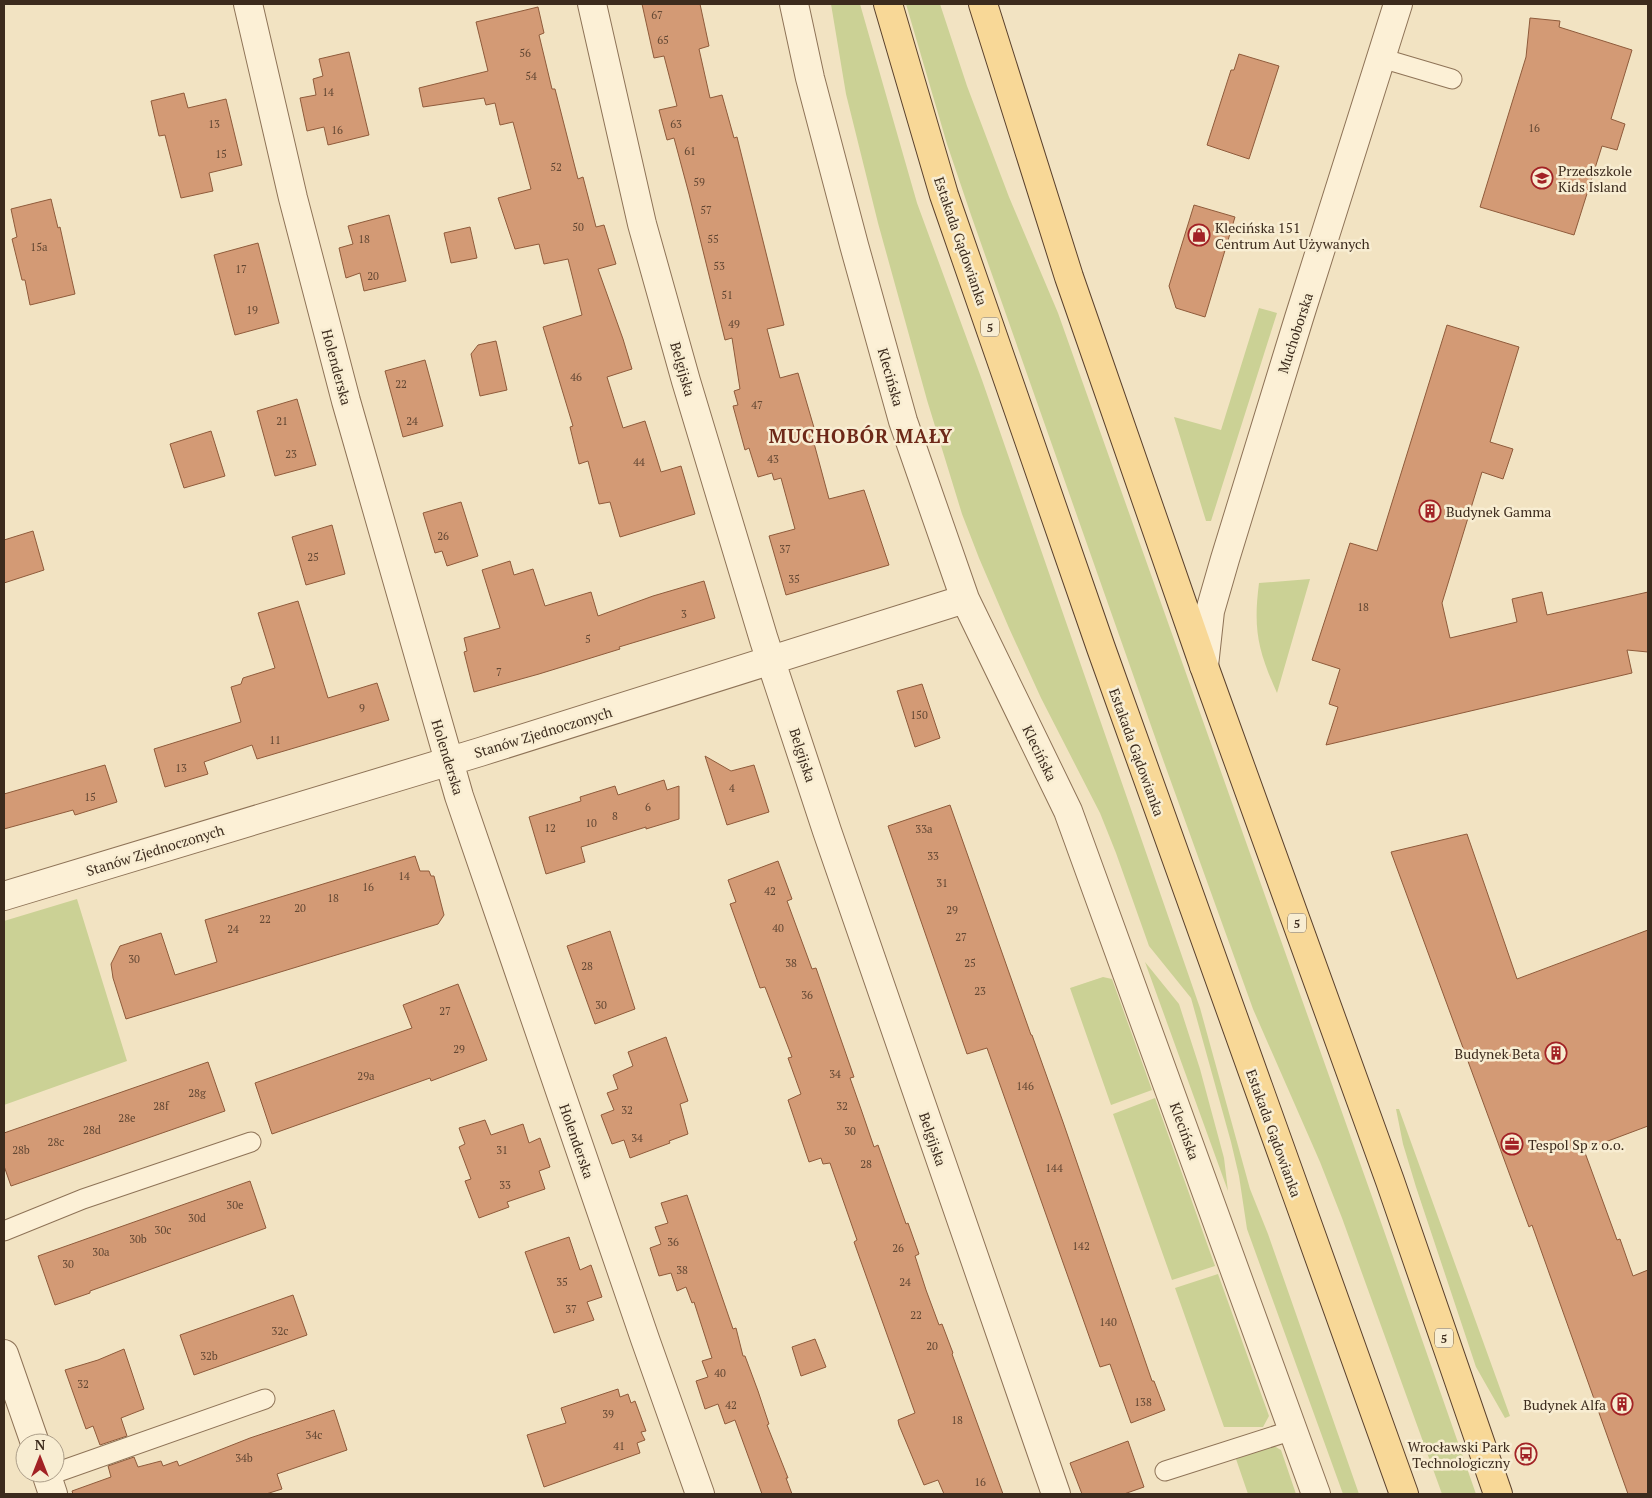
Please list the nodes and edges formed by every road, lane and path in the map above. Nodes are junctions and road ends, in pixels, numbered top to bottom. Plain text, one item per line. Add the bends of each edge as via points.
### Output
1 (248, 4) edge
2 (592, 4) edge
3 (794, 4) edge
4 (888, 4) edge
5 (983, 4) edge
6 (1398, 4) edge
7 (1381, 58) junction
8 (1452, 79) dead end
9 (965, 599) junction
10 (771, 661) junction
11 (1204, 666) junction
12 (449, 761) junction
13 (4, 896) edge
14 (251, 1142) dead end
15 (4, 1231) edge
16 (4, 1354) edge
17 (265, 1399) dead end
18 (1293, 1430) junction
19 (32, 1433) edge
20 (1165, 1470) dead end
21 (65, 1473) edge
22 (700, 1494) edge
23 (1056, 1494) edge
24 (1316, 1494) edge
25 (1404, 1494) edge
26 (1498, 1494) edge

1 - 12 street, Holenderska via 293,198 344,392
2 - 10 street, Belgijska via 642,224
3 - 9 street, Klecińska via 810,78 903,421
4 - 25 main road, Estakada Gądowianka / 5 via 944,195 1101,648
5 - 11 main road, 5 via 1069,277
6 - 7 street, Muchoborska
7 - 8 lane
7 - 11 street, Muchoborska via 1225,558 1210,611
9 - 10 street, Stanów Zjednoczonych
9 - 18 street, Klecińska via 1068,811
10 - 12 street, Stanów Zjednoczonych
10 - 23 street, Belgijska
11 - 26 main road, 5 via 1390,1181
12 - 13 street, Stanów Zjednoczonych
12 - 22 street, Holenderska
14 - 15 lane via 83,1199
16 - 19 street
17 - 21 lane
18 - 20 lane
18 - 24 street, Klecińska

